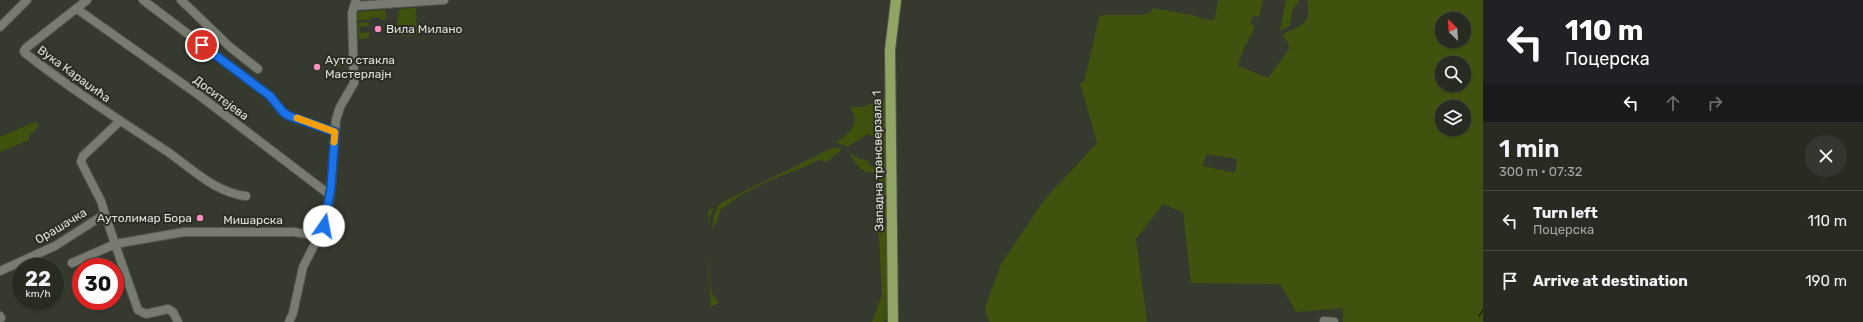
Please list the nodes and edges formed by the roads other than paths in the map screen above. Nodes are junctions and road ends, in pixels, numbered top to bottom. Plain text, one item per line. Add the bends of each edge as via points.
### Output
1 (28, 0) edge
2 (87, 0) edge
3 (143, 0) edge
4 (181, 0) edge
5 (444, 0) edge
6 (896, 0) edge
7 (355, 3) edge
8 (77, 9) junction
9 (0, 27) edge
10 (258, 69) dead end
11 (120, 122) junction
12 (335, 132) junction
13 (330, 195) junction
14 (246, 196) dead end
15 (105, 214) junction
16 (319, 236) junction
17 (115, 244) junction
18 (83, 258) edge
19 (0, 271) edge
20 (1324, 321) edge
21 (178, 322) edge
22 (289, 322) edge
23 (893, 322) edge
24 (1334, 322) edge

1 - 9 street
2 - 8 street, Вука Караџића
3 - 12 street via 270,96 283,112
4 - 10 street via 230,47
5 - 7 street
6 - 23 main road, Западна трансверзала 1 via 890,50
7 - 12 street via 352,13 354,83 340,107
8 - 11 street, Вука Караџића via 24,51
8 - 13 street, Доситејева via 200,96
11 - 14 street, Вука Караџића via 222,191
11 - 15 street via 84,156 81,162 101,200
12 - 13 street
13 - 16 street via 324,226
15 - 17 street, Орашачка
15 - 19 street, Орашачка via 55,246
16 - 17 street, Мишарска via 294,232 191,232
16 - 22 street via 303,267
17 - 18 street, Мишарска
17 - 21 street via 138,310 146,314 168,309 173,312
20 - 24 street

